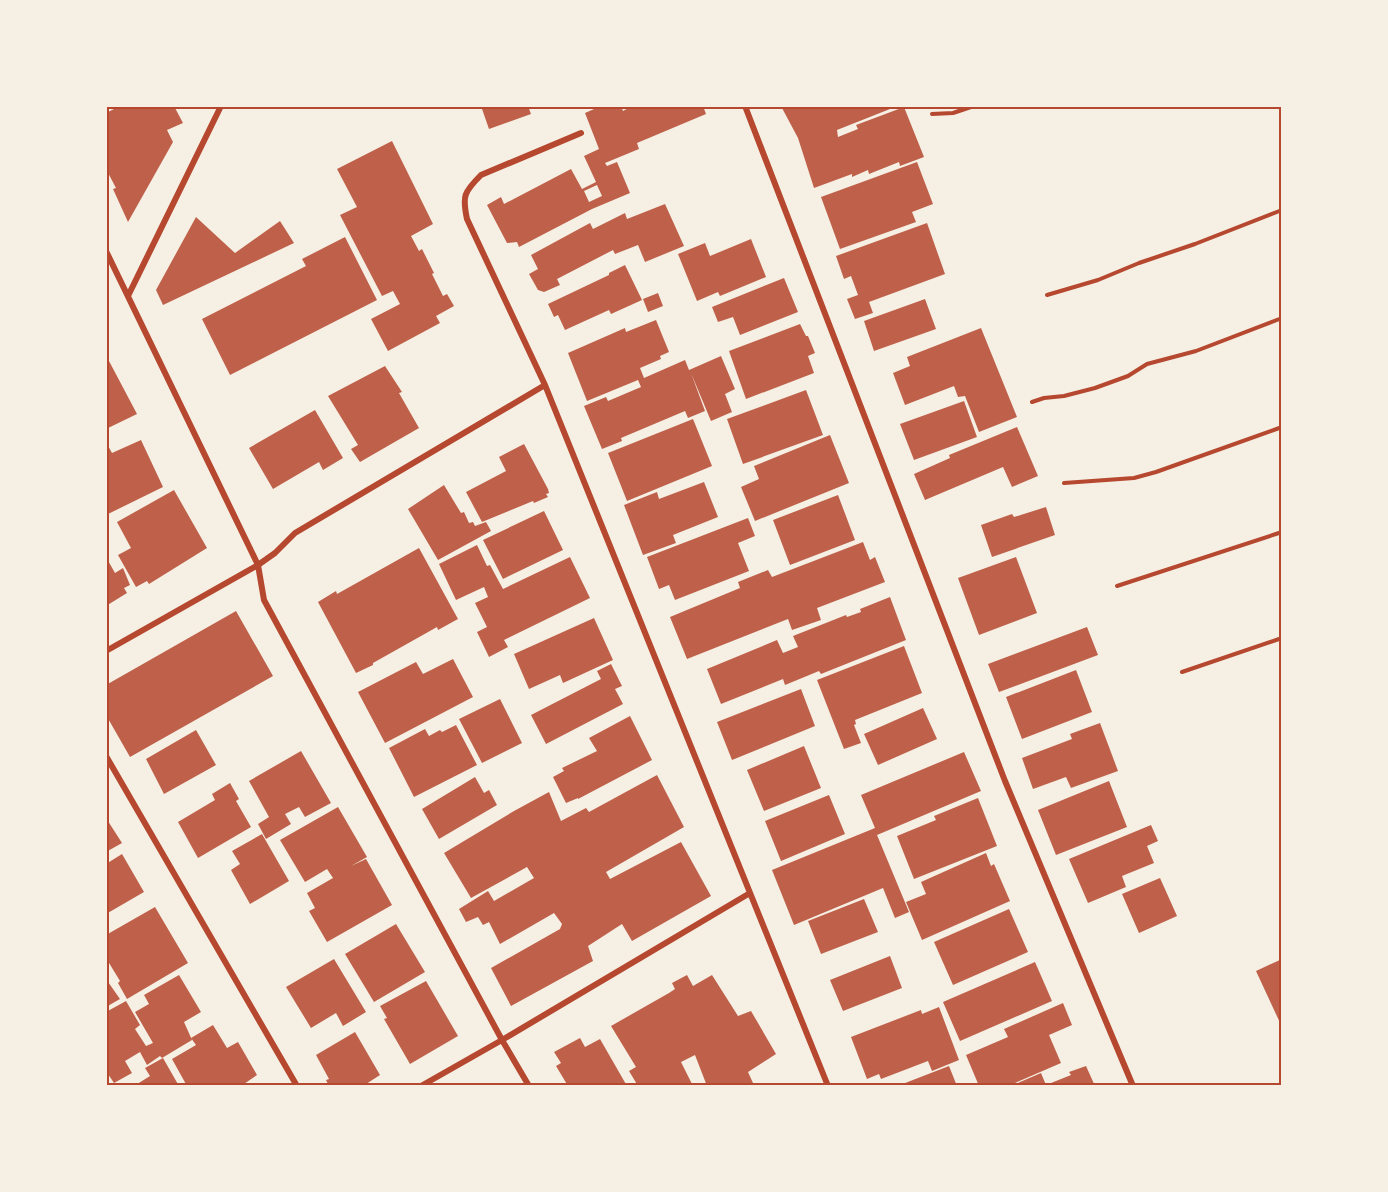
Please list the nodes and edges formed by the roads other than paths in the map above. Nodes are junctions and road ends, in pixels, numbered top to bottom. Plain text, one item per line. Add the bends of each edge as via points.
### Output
1 (221, 106) edge
2 (745, 106) edge
3 (581, 133) dead end
4 (106, 250) edge
5 (128, 296) junction
6 (545, 385) junction
7 (258, 565) junction
8 (106, 651) edge
9 (106, 756) edge
10 (750, 893) junction
11 (502, 1040) junction
12 (297, 1086) edge
13 (421, 1086) edge
14 (528, 1086) edge
15 (828, 1086) edge
16 (1133, 1086) edge

1 - 5 street
2 - 16 street via 1005,781
3 - 6 street via 481,175 468,187 464,202 467,219
4 - 5 street
5 - 7 street
6 - 7 street via 295,533
6 - 10 street
7 - 8 street
7 - 11 street via 264,600
9 - 12 street
10 - 11 street
10 - 15 street
11 - 13 street
11 - 14 street

